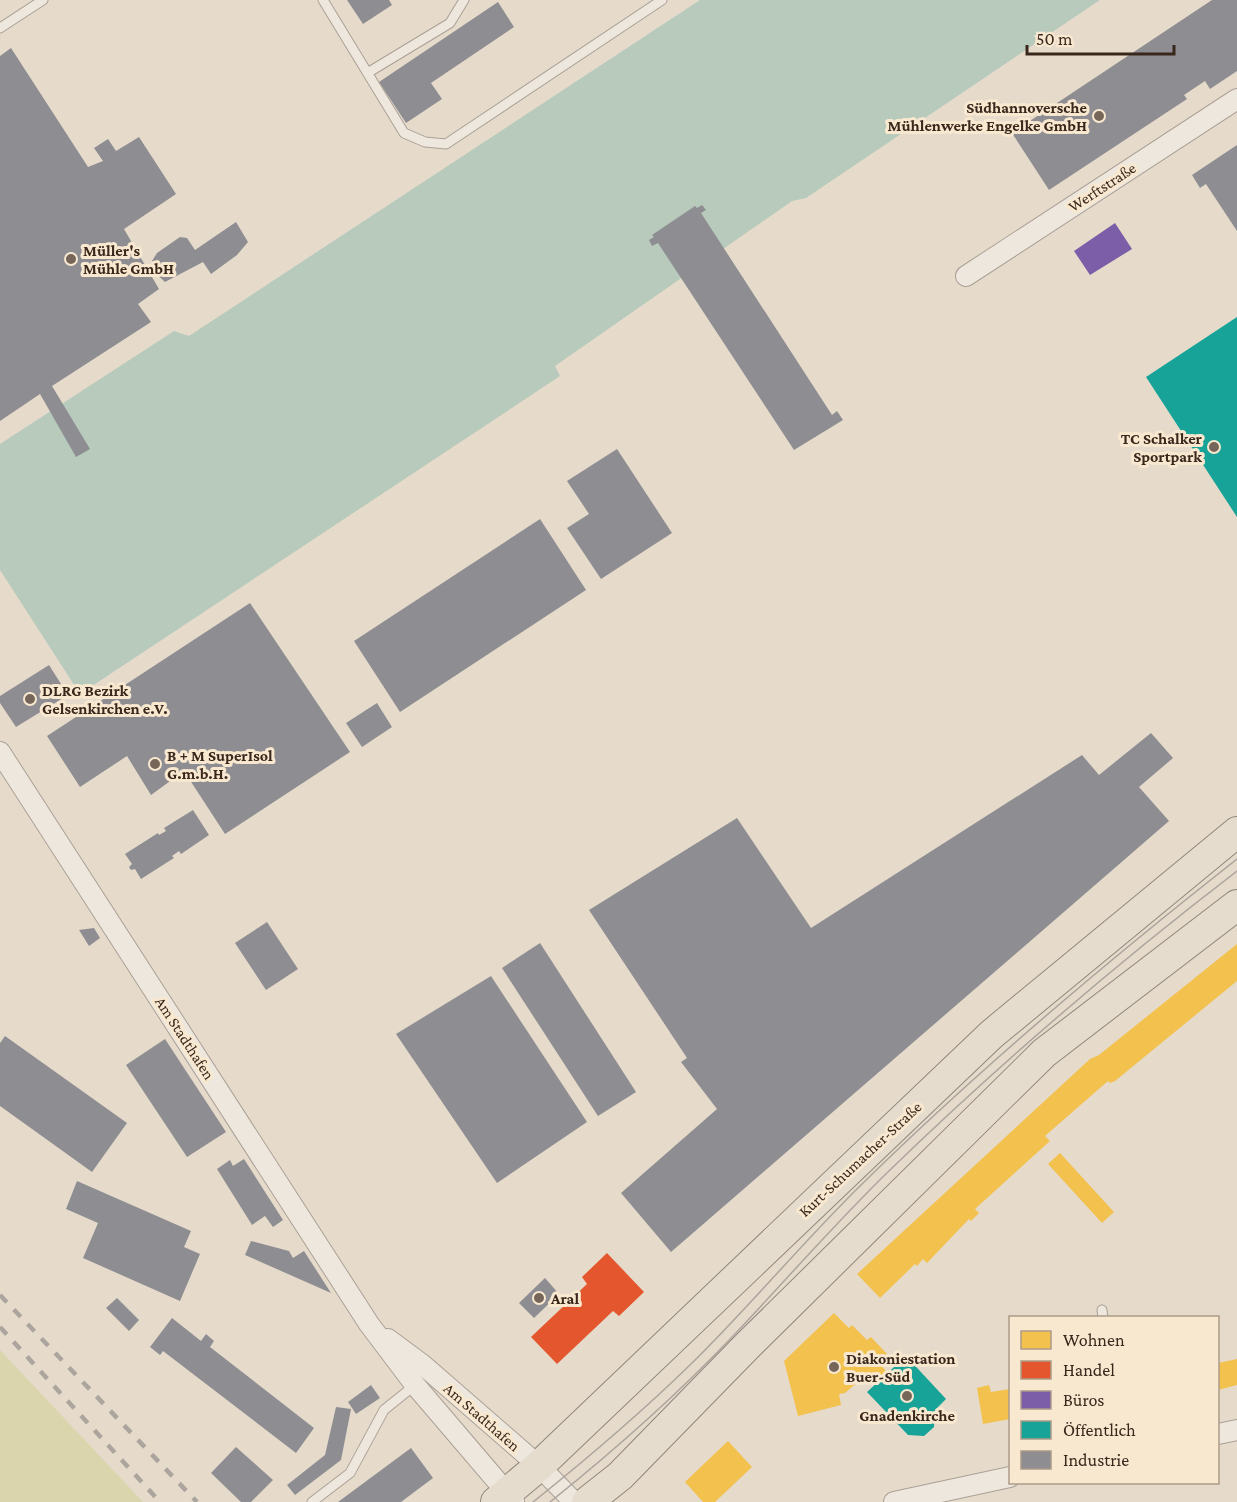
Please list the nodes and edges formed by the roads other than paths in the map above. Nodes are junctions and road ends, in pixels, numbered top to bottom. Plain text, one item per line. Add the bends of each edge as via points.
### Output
1 (43, 0) edge
2 (323, 0) edge
3 (464, 0) edge
4 (662, 0) edge
5 (0, 28) edge
6 (369, 72) junction
7 (1237, 99) edge
8 (966, 276) dead end
9 (2, 758) edge
10 (1237, 832) edge
11 (1237, 905) edge
12 (369, 1324) junction
13 (415, 1385) junction
14 (1237, 1430) edge
15 (1219, 1434) edge
16 (539, 1466) junction
17 (1009, 1477) edge
18 (506, 1499) edge
19 (312, 1502) edge
20 (574, 1502) edge
21 (587, 1502) edge
22 (894, 1502) edge

1 - 5 lane
2 - 6 lane
3 - 6 lane via 450,23
4 - 6 lane via 446,144 424,142 404,133
7 - 8 street, Werftstraße
9 - 12 street, Am Stadthafen
10 - 16 main road, Kurt-Schumacher-Straße via 992,1034
11 - 21 main road via 1044,1053 620,1476
12 - 13 street, Am Stadthafen
12 - 16 street, Am Stadthafen via 423,1365
13 - 18 street, Am Stadthafen
13 - 19 lane via 384,1410 350,1473
14 - 15 street
16 - 18 main road, Kurt-Schumacher-Straße
16 - 20 street, Am Stadthafen
17 - 22 street

